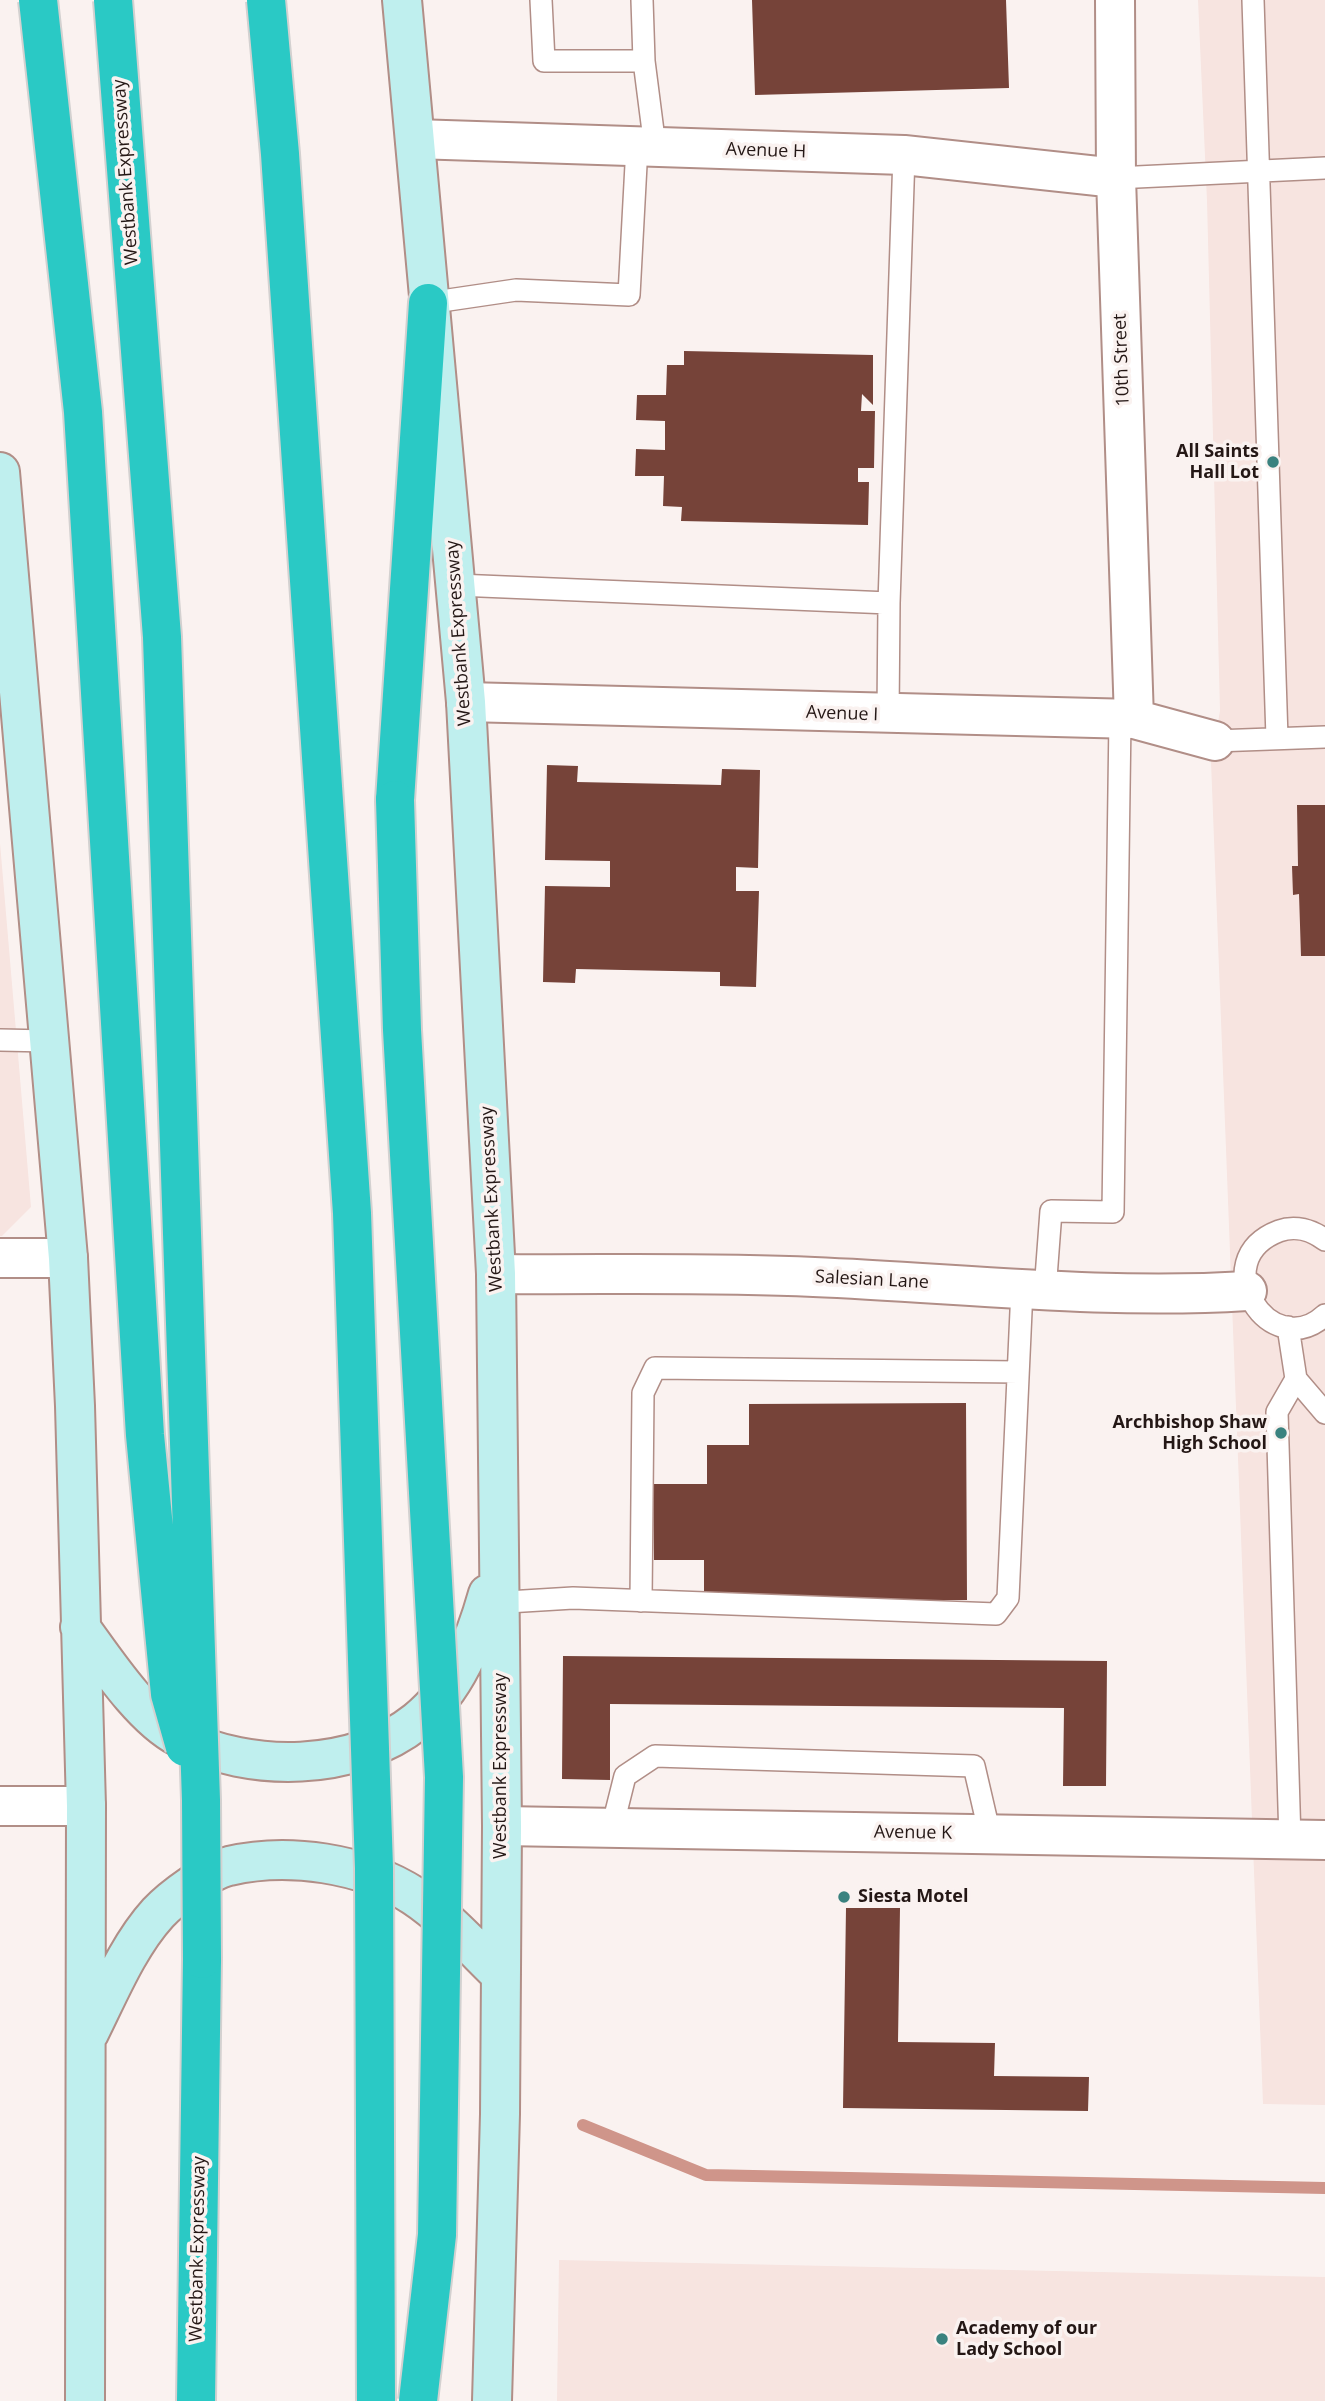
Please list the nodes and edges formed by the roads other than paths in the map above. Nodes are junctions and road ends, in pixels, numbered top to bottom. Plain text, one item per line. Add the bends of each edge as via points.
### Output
1 (38, 0) edge
2 (113, 0) edge
3 (266, 0) edge
4 (402, 0) edge
5 (541, 0) edge
6 (642, 0) edge
7 (1115, 0) edge
8 (1253, 0) edge
9 (644, 61) junction
10 (415, 139) junction
11 (646, 147) junction
12 (904, 155) junction
13 (1325, 168) edge
14 (1258, 172) junction
15 (1115, 178) junction
16 (428, 303) junction
17 (0, 472) edge
18 (457, 586) junction
19 (889, 603) junction
20 (10, 694) edge
21 (466, 702) junction
22 (887, 715) junction
23 (1127, 719) junction
24 (1325, 737) edge
25 (1277, 738) junction
26 (1215, 741) joint
27 (0, 1040) edge
28 (49, 1041) junction
29 (1325, 1240) edge
30 (0, 1258) edge
31 (68, 1258) junction
32 (496, 1274) junction
33 (1034, 1290) junction
34 (1247, 1291) junction
35 (1325, 1315) edge
36 (1287, 1327) junction
37 (1018, 1372) junction
38 (1296, 1379) junction
39 (1325, 1413) edge
40 (640, 1601) junction
41 (493, 1602) junction
42 (80, 1627) junction
43 (201, 1800) junction
44 (0, 1806) edge
45 (86, 1806) junction
46 (502, 1826) junction
47 (612, 1828) junction
48 (990, 1835) junction
49 (1307, 1840) edge
50 (501, 1975) junction
51 (87, 2038) junction
52 (85, 2401) edge
53 (196, 2401) edge
54 (376, 2401) edge
55 (418, 2401) edge
56 (492, 2401) edge

1 - 43 highway, bridge via 83,412 146,1449 170,1694
2 - 43 highway, Westbank Expressway, bridge via 162,637
3 - 54 highway, bridge via 352,1213 374,1868
4 - 10 main road, Westbank Expressway
5 - 9 lane via 544,61
6 - 9 lane
7 - 15 street, 10th Street
8 - 14 lane
9 - 11 lane
10 - 11 street, Avenue H
10 - 16 main road, Westbank Expressway
11 - 12 street, Avenue H
11 - 16 lane via 629,295 516,290
12 - 15 street, Avenue H
12 - 19 lane
13 - 14 lane
14 - 15 lane
14 - 25 lane
15 - 23 street, 10th Street
16 - 18 main road, Westbank Expressway
16 - 55 highway, bridge via 395,800 402,1030 444,1777 437,2235
17 - 20 main road
18 - 19 lane
18 - 21 main road, Westbank Expressway
19 - 22 lane
20 - 28 main road
21 - 22 street, Avenue I
21 - 32 main road, Westbank Expressway
22 - 23 street, Avenue I
23 - 26 street, Avenue I
23 - 33 lane via 1113,1212 1051,1211
24 - 25 lane
25 - 26 lane
27 - 28 lane
28 - 31 main road
29 - 34 lane via 1301,1229 1268,1236 1247,1262
30 - 31 street
31 - 42 main road
32 - 33 street, Salesian Lane via 811,1276
32 - 41 main road, Westbank Expressway via 499,1557
33 - 34 street, Salesian Lane via 1175,1296
33 - 37 lane
34 - 36 lane via 1263,1317
35 - 36 lane via 1304,1326
36 - 38 lane
37 - 40 lane via 655,1368 643,1393
37 - 40 lane via 1008,1598 996,1614
38 - 39 lane
38 - 49 lane via 1277,1412
40 - 41 lane
41 - 42 main road, Westbank Expressway via 449,1685 417,1721 364,1751 278,1762 228,1755 178,1736 119,1679
41 - 46 main road, Westbank Expressway
42 - 45 main road
43 - 53 highway, Westbank Expressway, bridge
44 - 45 street
45 - 51 main road
46 - 47 street, Avenue K
46 - 50 main road, Westbank Expressway
47 - 48 street, Avenue K
47 - 48 lane via 625,1776 655,1756 974,1766
48 - 49 street, Avenue K
50 - 51 main road via 412,1895 366,1875 318,1861 226,1866 158,1913 125,1963
50 - 56 main road, Westbank Expressway
51 - 52 main road

